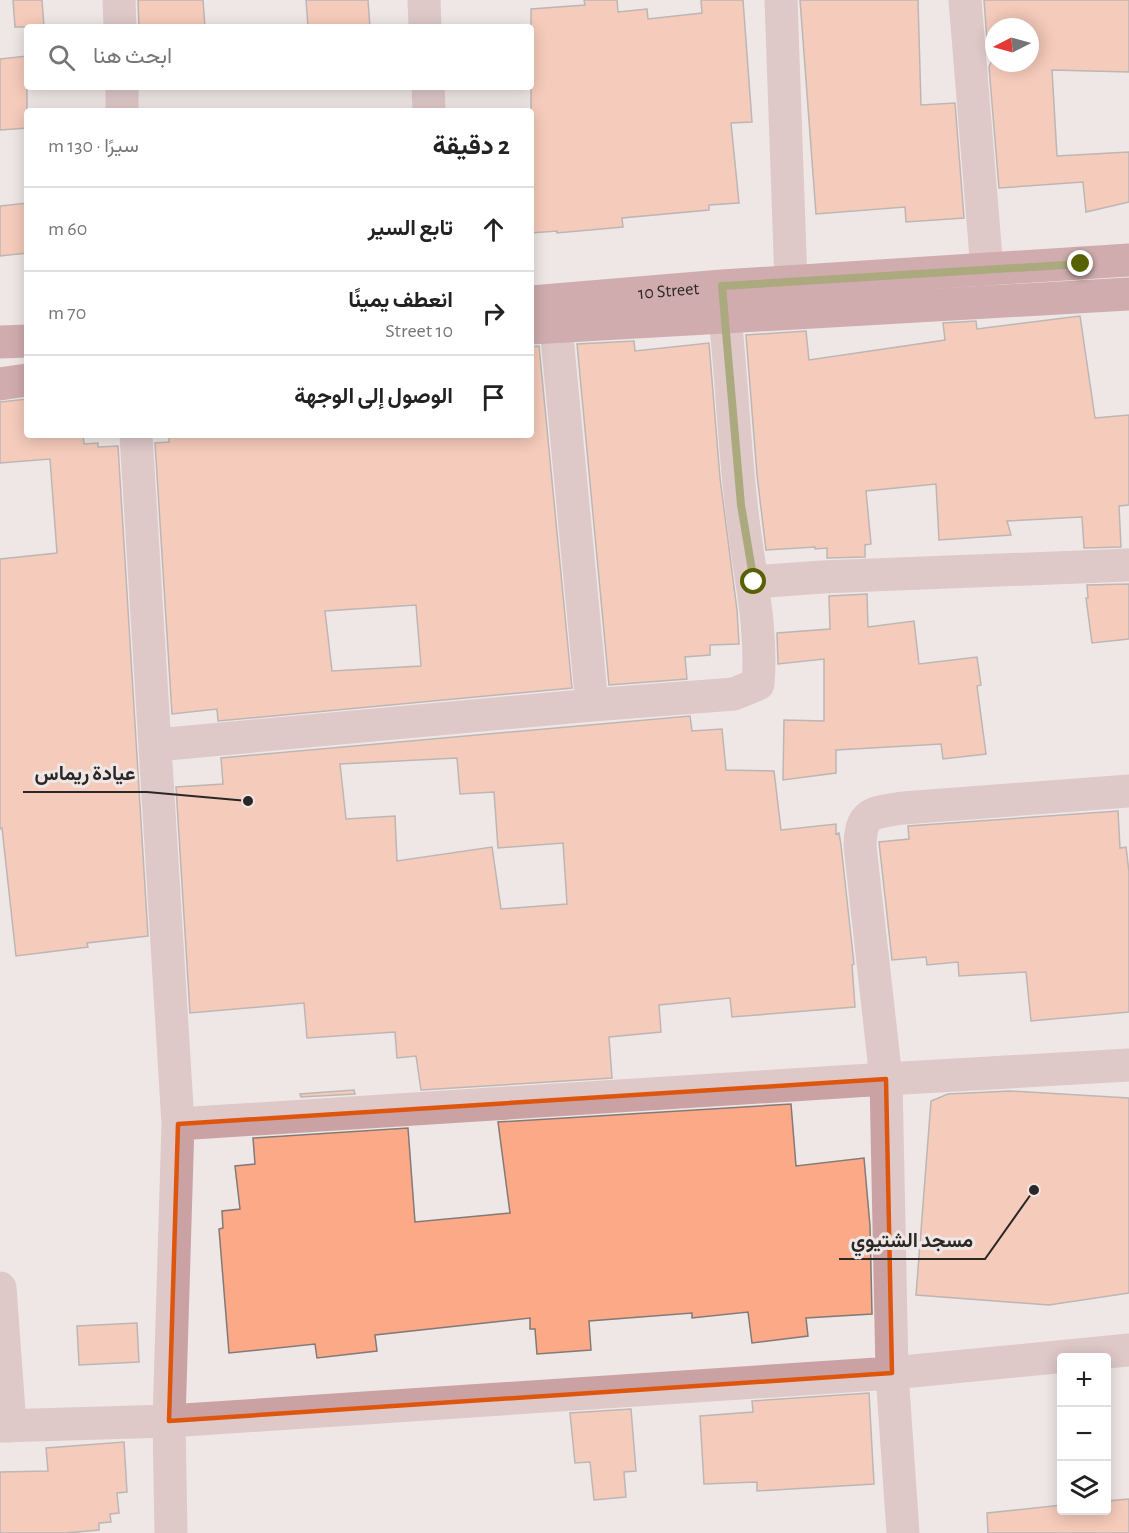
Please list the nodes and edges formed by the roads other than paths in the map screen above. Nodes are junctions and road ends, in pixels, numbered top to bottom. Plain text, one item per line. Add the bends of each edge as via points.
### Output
1 (119, 0) edge
2 (424, 0) edge
3 (781, 0) edge
4 (965, 0) edge
5 (120, 24) edge
6 (426, 24) edge
7 (122, 90) edge
8 (428, 90) edge
9 (122, 108) edge
10 (429, 108) edge
11 (1129, 260) edge
12 (987, 270) junction
13 (792, 283) junction
14 (1129, 294) edge
15 (724, 301) junction
16 (534, 302) edge
17 (543, 327) edge
18 (24, 341) edge
19 (0, 342) edge
20 (24, 380) edge
21 (0, 384) edge
22 (136, 438) edge
23 (1129, 565) edge
24 (754, 582) junction
25 (592, 705) junction
26 (156, 745) junction
27 (1129, 791) edge
28 (1129, 1065) edge
29 (886, 1078) junction
30 (178, 1124) junction
31 (0, 1288) edge
32 (1129, 1350) edge
33 (892, 1373) junction
34 (169, 1421) junction
35 (5, 1426) edge
36 (171, 1533) edge
37 (903, 1533) edge

1 - 5 street
2 - 6 street
3 - 13 street
4 - 12 street
7 - 9 street
8 - 10 street
11 - 12 main road, 10 Street
12 - 13 main road, 10 Street
13 - 15 main road, 10 Street
14 - 15 main road, 10 Street via 807,314
15 - 16 main road, 10 Street
15 - 17 main road, 10 Street
15 - 24 street via 741,505
17 - 25 street
18 - 19 main road
20 - 21 main road
22 - 26 street
23 - 24 street
24 - 25 street via 758,684 734,694
25 - 26 street
26 - 30 street
27 - 29 street via 903,808 866,818 860,829 860,846
28 - 29 street
29 - 30 street
29 - 33 street
30 - 34 street
31 - 35 street
32 - 33 street
33 - 34 street
33 - 37 street
34 - 35 street
34 - 36 street

